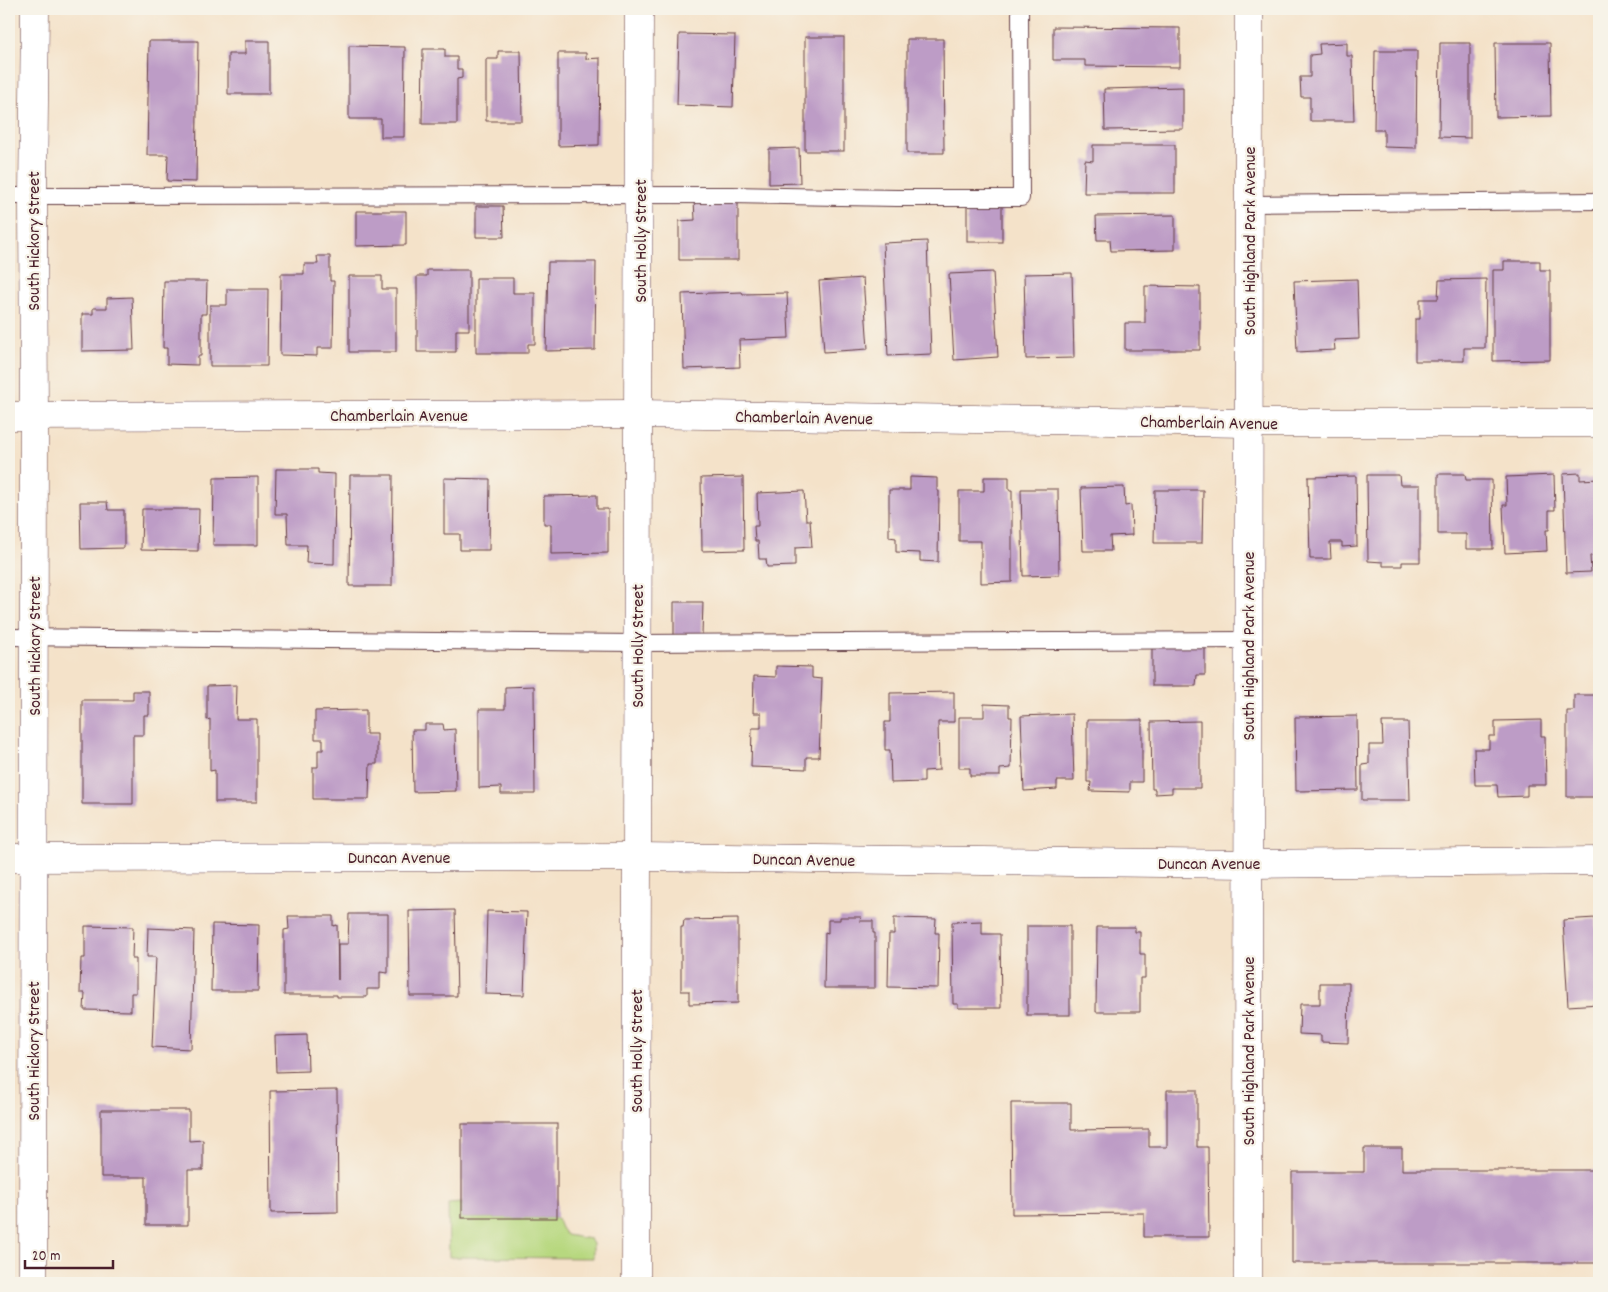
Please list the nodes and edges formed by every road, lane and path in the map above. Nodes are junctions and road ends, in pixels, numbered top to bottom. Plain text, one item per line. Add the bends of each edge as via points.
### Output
1 (34, 9) edge
2 (640, 9) edge
3 (1020, 9) edge
4 (1249, 9) edge
5 (21, 196) edge
6 (640, 196) junction
7 (1599, 201) edge
8 (1249, 204) junction
9 (638, 414) junction
10 (21, 417) edge
11 (1248, 423) junction
12 (1599, 423) edge
13 (21, 637) edge
14 (1248, 640) junction
15 (637, 643) junction
16 (637, 857) junction
17 (21, 858) edge
18 (1599, 861) edge
19 (1248, 864) junction
20 (33, 1283) edge
21 (636, 1283) edge
22 (1248, 1283) edge

1 - 5 street, South Hickory Street
2 - 6 street, South Holly Street
3 - 6 lane via 1020,198
4 - 8 street, South Highland Park Avenue
5 - 6 lane
5 - 10 street, South Hickory Street
6 - 9 street, South Holly Street
7 - 8 lane
8 - 11 street, South Highland Park Avenue
9 - 10 street, Chamberlain Avenue
9 - 11 street, Chamberlain Avenue
9 - 15 street, South Holly Street
10 - 13 street, South Hickory Street
11 - 12 street, Chamberlain Avenue
11 - 14 street, South Highland Park Avenue
13 - 15 lane
13 - 17 street, South Hickory Street
14 - 15 lane
14 - 19 street, South Highland Park Avenue
15 - 16 street, South Holly Street
16 - 17 street, Duncan Avenue
16 - 19 street, Duncan Avenue
16 - 21 street, South Holly Street
17 - 20 street, South Hickory Street
18 - 19 street, Duncan Avenue
19 - 22 street, South Highland Park Avenue

